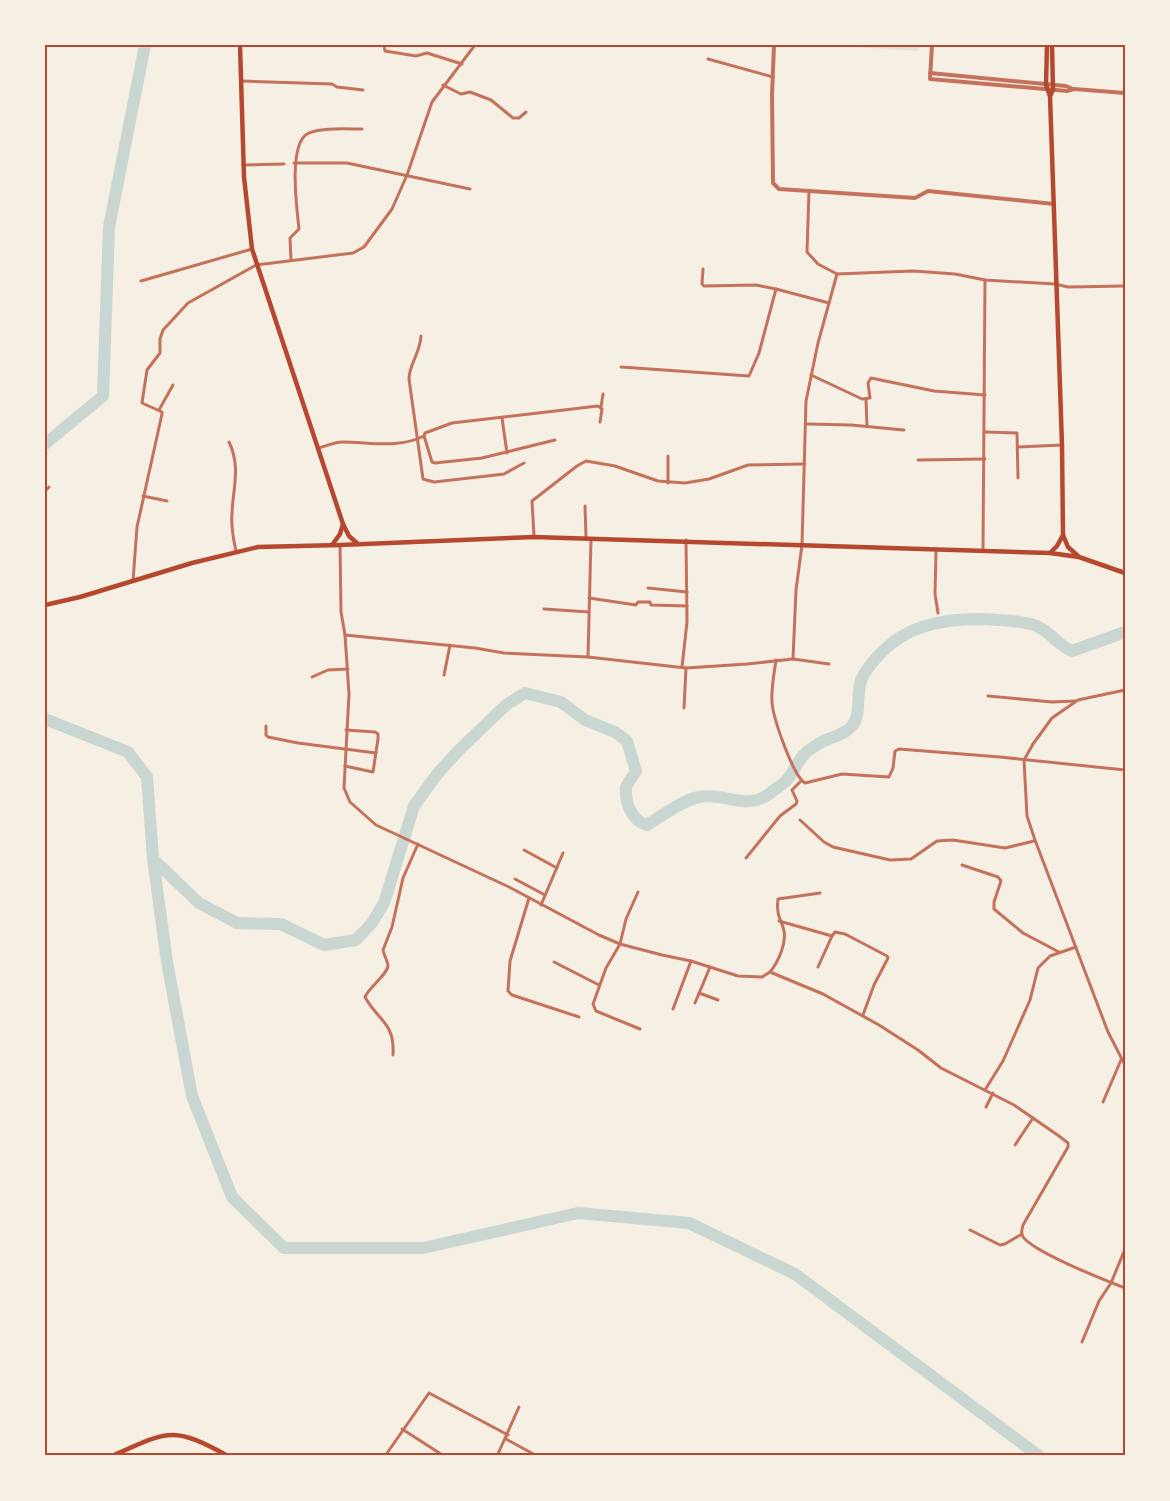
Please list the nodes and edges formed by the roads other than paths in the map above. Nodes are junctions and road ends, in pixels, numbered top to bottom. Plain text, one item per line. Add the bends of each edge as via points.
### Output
1 (240, 45) edge
2 (384, 45) edge
3 (475, 45) edge
4 (774, 45) edge
5 (932, 45) edge
6 (1047, 45) edge
7 (1052, 45) edge
8 (708, 59) dead end
9 (462, 64) junction
10 (930, 73) junction
11 (773, 77) junction
12 (990, 78) junction
13 (241, 81) junction
14 (990, 84) junction
15 (443, 86) junction
16 (1046, 87) junction
17 (1053, 88) junction
18 (363, 90) dead end
19 (1125, 93) edge
20 (1050, 96) junction
21 (526, 112) dead end
22 (362, 129) dead end
23 (294, 163) junction
24 (284, 164) dead end
25 (243, 165) junction
26 (406, 175) junction
27 (470, 189) dead end
28 (809, 191) junction
29 (1054, 204) junction
30 (252, 249) junction
31 (291, 260) junction
32 (256, 265) junction
33 (703, 269) dead end
34 (837, 274) junction
35 (985, 280) junction
36 (141, 281) dead end
37 (1056, 284) junction
38 (1125, 285) edge
39 (776, 289) junction
40 (829, 303) junction
41 (421, 336) dead end
42 (621, 367) dead end
43 (812, 375) junction
44 (173, 385) dead end
45 (603, 394) dead end
46 (985, 395) junction
47 (866, 400) junction
48 (601, 406) junction
49 (159, 410) junction
50 (502, 418) junction
51 (600, 422) dead end
52 (806, 424) junction
53 (867, 426) junction
54 (904, 430) dead end
55 (985, 432) junction
56 (424, 436) junction
57 (418, 439) junction
58 (555, 440) dead end
59 (229, 442) dead end
60 (1062, 445) junction
61 (1017, 447) junction
62 (319, 448) junction
63 (507, 453) junction
64 (668, 456) dead end
65 (985, 459) junction
66 (918, 460) dead end
67 (524, 463) dead end
68 (805, 464) junction
69 (1018, 478) dead end
70 (668, 483) junction
71 (49, 486) dead end
72 (45, 491) edge
73 (143, 496) junction
74 (167, 501) dead end
75 (585, 506) dead end
76 (343, 525) junction
77 (1062, 535) junction
78 (534, 537) junction
79 (589, 538) junction
80 (686, 540) junction
81 (358, 544) junction
82 (802, 544) junction
83 (332, 545) junction
84 (340, 545) junction
85 (936, 549) junction
86 (983, 550) junction
87 (236, 551) junction
88 (1050, 553) junction
89 (1078, 557) junction
90 (1125, 573) edge
91 (133, 581) junction
92 (648, 588) dead end
93 (687, 592) junction
94 (589, 598) junction
95 (45, 605) edge
96 (687, 606) junction
97 (544, 609) dead end
98 (589, 612) junction
99 (938, 613) dead end
100 (345, 635) junction
101 (450, 645) junction
102 (588, 657) junction
103 (793, 659) junction
104 (776, 660) junction
105 (829, 664) dead end
106 (684, 668) junction
107 (348, 669) junction
108 (444, 675) dead end
109 (312, 677) dead end
110 (1125, 690) edge
111 (988, 696) dead end
112 (1078, 700) junction
113 (684, 708) dead end
114 (266, 726) dead end
115 (346, 730) junction
116 (345, 750) junction
117 (376, 753) junction
118 (1024, 760) junction
119 (344, 766) junction
120 (1125, 770) edge
121 (801, 781) junction
122 (801, 820) dead end
123 (1035, 840) junction
124 (418, 844) junction
125 (524, 850) dead end
126 (563, 853) dead end
127 (746, 858) dead end
128 (962, 865) dead end
129 (557, 868) junction
130 (515, 879) dead end
131 (638, 892) dead end
132 (820, 893) dead end
133 (545, 895) junction
134 (529, 898) junction
135 (541, 905) junction
136 (779, 921) junction
137 (832, 936) junction
138 (620, 944) junction
139 (1076, 947) junction
140 (1059, 952) junction
141 (691, 961) junction
142 (554, 963) dead end
143 (710, 967) junction
144 (818, 967) dead end
145 (770, 972) junction
146 (599, 985) junction
147 (699, 993) junction
148 (718, 1000) dead end
149 (695, 1003) dead end
150 (673, 1009) dead end
151 (863, 1016) junction
152 (579, 1017) dead end
153 (640, 1029) dead end
154 (393, 1055) dead end
155 (1121, 1060) junction
156 (1125, 1065) edge
157 (986, 1090) junction
158 (993, 1094) junction
159 (1103, 1102) dead end
160 (986, 1107) dead end
161 (1033, 1118) junction
162 (1015, 1145) dead end
163 (970, 1230) dead end
164 (1022, 1234) junction
165 (1125, 1249) edge
166 (1111, 1283) junction
167 (1125, 1288) edge
168 (1082, 1342) dead end
169 (519, 1407) dead end
170 (402, 1429) junction
171 (507, 1437) junction
172 (112, 1456) edge
173 (228, 1456) edge
174 (385, 1456) edge
175 (444, 1456) edge
176 (497, 1456) edge
177 (537, 1456) edge
178 (557, 1456) edge
179 (569, 1456) edge

1 - 13 main road
2 - 9 street via 390,54 416,56 427,52
3 - 9 street
4 - 11 street
5 - 10 street
6 - 16 main road
7 - 17 main road
8 - 11 street
9 - 15 street
10 - 12 street
10 - 14 street via 930,79
11 - 28 street via 773,183 779,189
12 - 14 street
12 - 16 street
13 - 18 street via 333,84
13 - 25 main road
14 - 16 street
15 - 21 street via 491,100 513,118
15 - 26 street via 432,102
16 - 17 street
16 - 20 main road
17 - 19 street
17 - 20 main road
20 - 29 main road
22 - 23 street via 306,135
23 - 26 street via 347,163
23 - 31 street via 299,229 290,238
24 - 25 street
25 - 30 main road
26 - 27 street
26 - 31 street via 392,209 364,247 353,253
28 - 29 street via 915,198 928,191
28 - 34 street via 807,252 818,264
29 - 37 main road
30 - 32 main road
30 - 36 street
31 - 32 street
32 - 49 street via 188,303 163,330 160,350 147,370 141,400
32 - 62 main road
33 - 39 street via 704,286 756,285
34 - 35 street via 913,271
34 - 40 street
35 - 37 street
35 - 46 street
37 - 38 street
37 - 60 main road
39 - 40 street
39 - 42 street via 749,376
40 - 43 street
41 - 57 street via 420,351 409,373
43 - 47 street
43 - 52 street
44 - 49 street
45 - 48 street
46 - 47 street via 934,391 871,378 871,396
46 - 55 street
47 - 53 street
48 - 50 street
48 - 51 street
49 - 73 street via 162,414
50 - 56 street via 452,423
50 - 63 street
52 - 53 street
52 - 68 street
53 - 54 street
55 - 61 street via 1017,433
55 - 65 street
56 - 57 street
56 - 63 street via 432,462
57 - 62 street via 379,446 342,442
57 - 67 street via 421,476 426,481 504,474
58 - 63 street
59 - 87 street via 237,472 232,513
60 - 61 street
60 - 77 main road
61 - 69 street
62 - 76 main road
64 - 70 street
65 - 66 street
65 - 86 street
68 - 70 street via 748,465 709,479
68 - 82 street
70 - 78 street via 586,461 534,499
71 - 72 street
73 - 74 street
73 - 91 street
75 - 79 street
76 - 81 main road
76 - 83 main road
77 - 88 main road
77 - 89 main road
78 - 79 main road
78 - 81 main road
79 - 80 main road
79 - 94 street
80 - 82 main road
80 - 93 street
81 - 84 main road
82 - 85 main road
82 - 103 street
83 - 84 main road
83 - 87 main road
84 - 100 street
85 - 86 main road
85 - 99 street
86 - 88 main road
87 - 91 main road
88 - 89 main road
89 - 90 main road
91 - 95 main road
92 - 93 street
93 - 96 street
94 - 96 street via 636,605 650,602
94 - 98 street
96 - 106 street
97 - 98 street
98 - 102 street
100 - 101 street
100 - 107 street
101 - 102 street via 504,653
101 - 108 street
102 - 106 street
103 - 104 street
103 - 105 street
104 - 106 street
104 - 121 street via 772,702 776,726
106 - 113 street
107 - 109 street via 328,670
107 - 115 street
110 - 112 street
111 - 112 street via 1052,702
112 - 118 street via 1047,724
114 - 116 street via 268,737
115 - 116 street
115 - 117 street via 378,734
116 - 117 street
116 - 119 street
117 - 119 street via 373,772
118 - 120 street
118 - 121 street via 898,749 889,777 842,774 809,784
118 - 123 street via 1027,816
119 - 124 street via 344,788 350,802 366,818
121 - 127 street via 792,790 796,804 780,816
122 - 123 street via 833,847 890,860 911,859 937,841 1005,848
123 - 139 street
124 - 134 street
124 - 154 street via 382,950 387,971 365,997 390,1031
125 - 129 street
126 - 129 street
128 - 140 street via 1002,881 994,909 1023,933
129 - 133 street
130 - 133 street
131 - 138 street
132 - 136 street via 778,899
133 - 135 street
134 - 135 street
134 - 152 street via 510,961 508,991
135 - 138 street
136 - 137 street
136 - 145 street via 784,928 782,948
137 - 144 street
137 - 151 street via 835,932 845,934 888,957
138 - 141 street
138 - 146 street
139 - 140 street
139 - 155 street
140 - 157 street via 1038,968 1030,1000
141 - 143 street
141 - 150 street
142 - 146 street
143 - 145 street via 745,977 762,977
143 - 147 street
145 - 151 street
146 - 153 street via 594,1009
147 - 148 street
147 - 149 street
151 - 157 street via 941,1068
155 - 156 street
155 - 159 street
157 - 158 street
158 - 160 street
158 - 161 street
161 - 162 street
161 - 164 street via 1065,1140 1068,1147
163 - 164 street via 1000,1245
164 - 166 street via 1057,1259
165 - 166 street
166 - 167 street
166 - 168 street
169 - 171 street
170 - 171 street via 429,1393
170 - 174 street
170 - 175 street
171 - 176 street
171 - 177 street
172 - 173 main road via 174,1433
178 - 179 street

